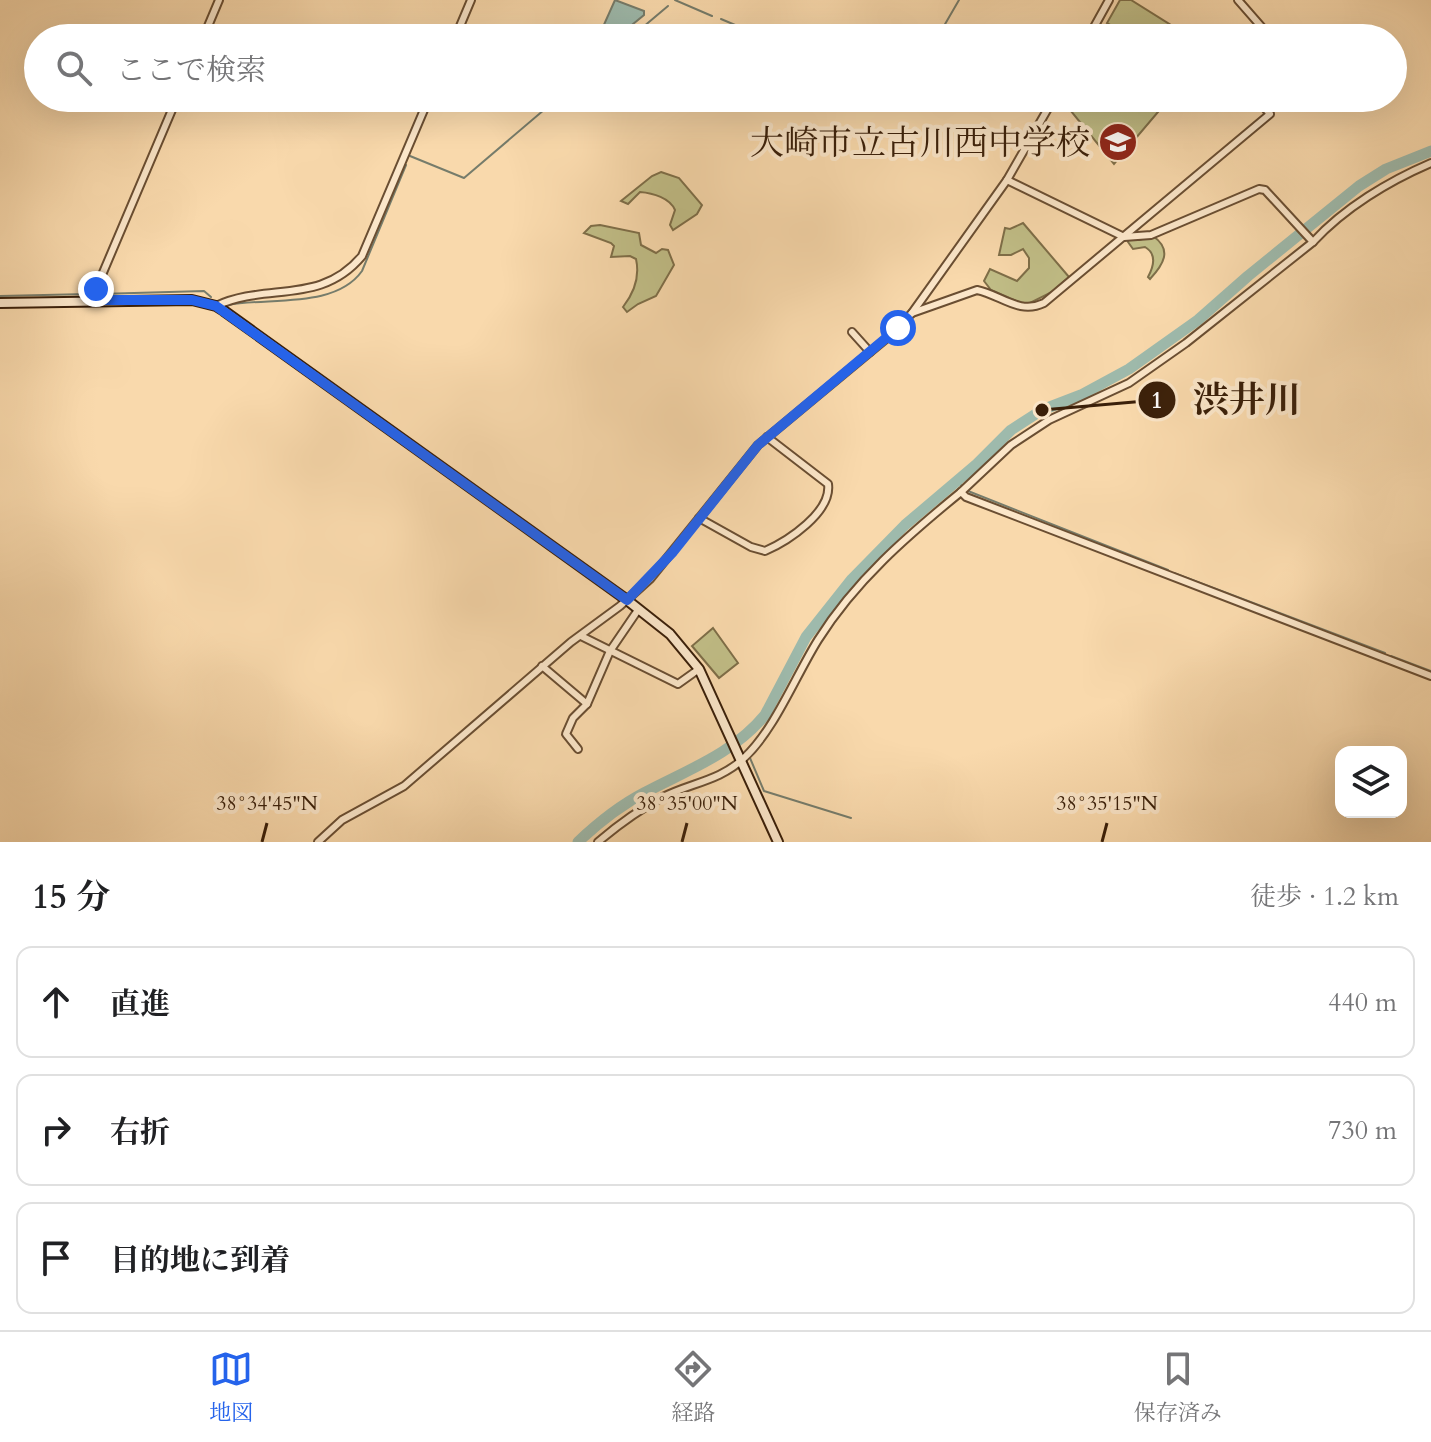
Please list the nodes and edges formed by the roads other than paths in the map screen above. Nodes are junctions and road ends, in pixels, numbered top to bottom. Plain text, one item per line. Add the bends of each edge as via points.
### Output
1 (219, 0) edge
2 (471, 0) edge
3 (1109, 0) edge
4 (1238, 0) edge
5 (209, 24) edge
6 (461, 24) edge
7 (1096, 24) edge
8 (1259, 24) edge
9 (171, 112) edge
10 (423, 112) edge
11 (1046, 112) edge
12 (1268, 112) edge
13 (1431, 163) edge
14 (1007, 180) junction
15 (1124, 237) junction
16 (1311, 240) junction
17 (94, 300) junction
18 (0, 303) edge
19 (216, 306) junction
20 (912, 313) junction
21 (852, 332) dead end
22 (870, 352) junction
23 (767, 437) junction
24 (961, 492) junction
25 (699, 518) junction
26 (627, 600) junction
27 (638, 610) junction
28 (581, 636) junction
29 (611, 650) junction
30 (542, 666) junction
31 (699, 669) junction
32 (1431, 676) edge
33 (587, 704) junction
34 (578, 749) dead end
35 (741, 759) junction
36 (318, 842) edge
37 (598, 842) edge
38 (778, 842) edge

1 - 5 street
2 - 6 street
3 - 7 street
4 - 8 street
9 - 17 street
10 - 19 street via 362,256 348,273 304,289
11 - 14 street
12 - 15 street
13 - 16 street via 1378,191
14 - 15 street
14 - 20 street
15 - 16 street via 1151,235 1259,189 1269,192
15 - 20 street via 1036,307 1018,307 977,290
16 - 24 street via 1186,343 1129,383 1049,420 1011,445
17 - 18 street
17 - 19 street via 192,300
19 - 26 street
20 - 22 street
21 - 22 street
22 - 23 street
23 - 25 street
23 - 25 street via 828,484 828,498 815,517 765,551
24 - 32 street
24 - 35 street via 852,592
25 - 26 street
26 - 27 street
26 - 28 street
27 - 29 street
27 - 31 street via 670,634
28 - 29 street
28 - 30 street
29 - 31 street via 678,684
29 - 33 street
30 - 33 street
30 - 36 street via 404,786 342,820
31 - 35 street
33 - 34 street via 566,734
35 - 37 street via 701,785 662,797
35 - 38 street

